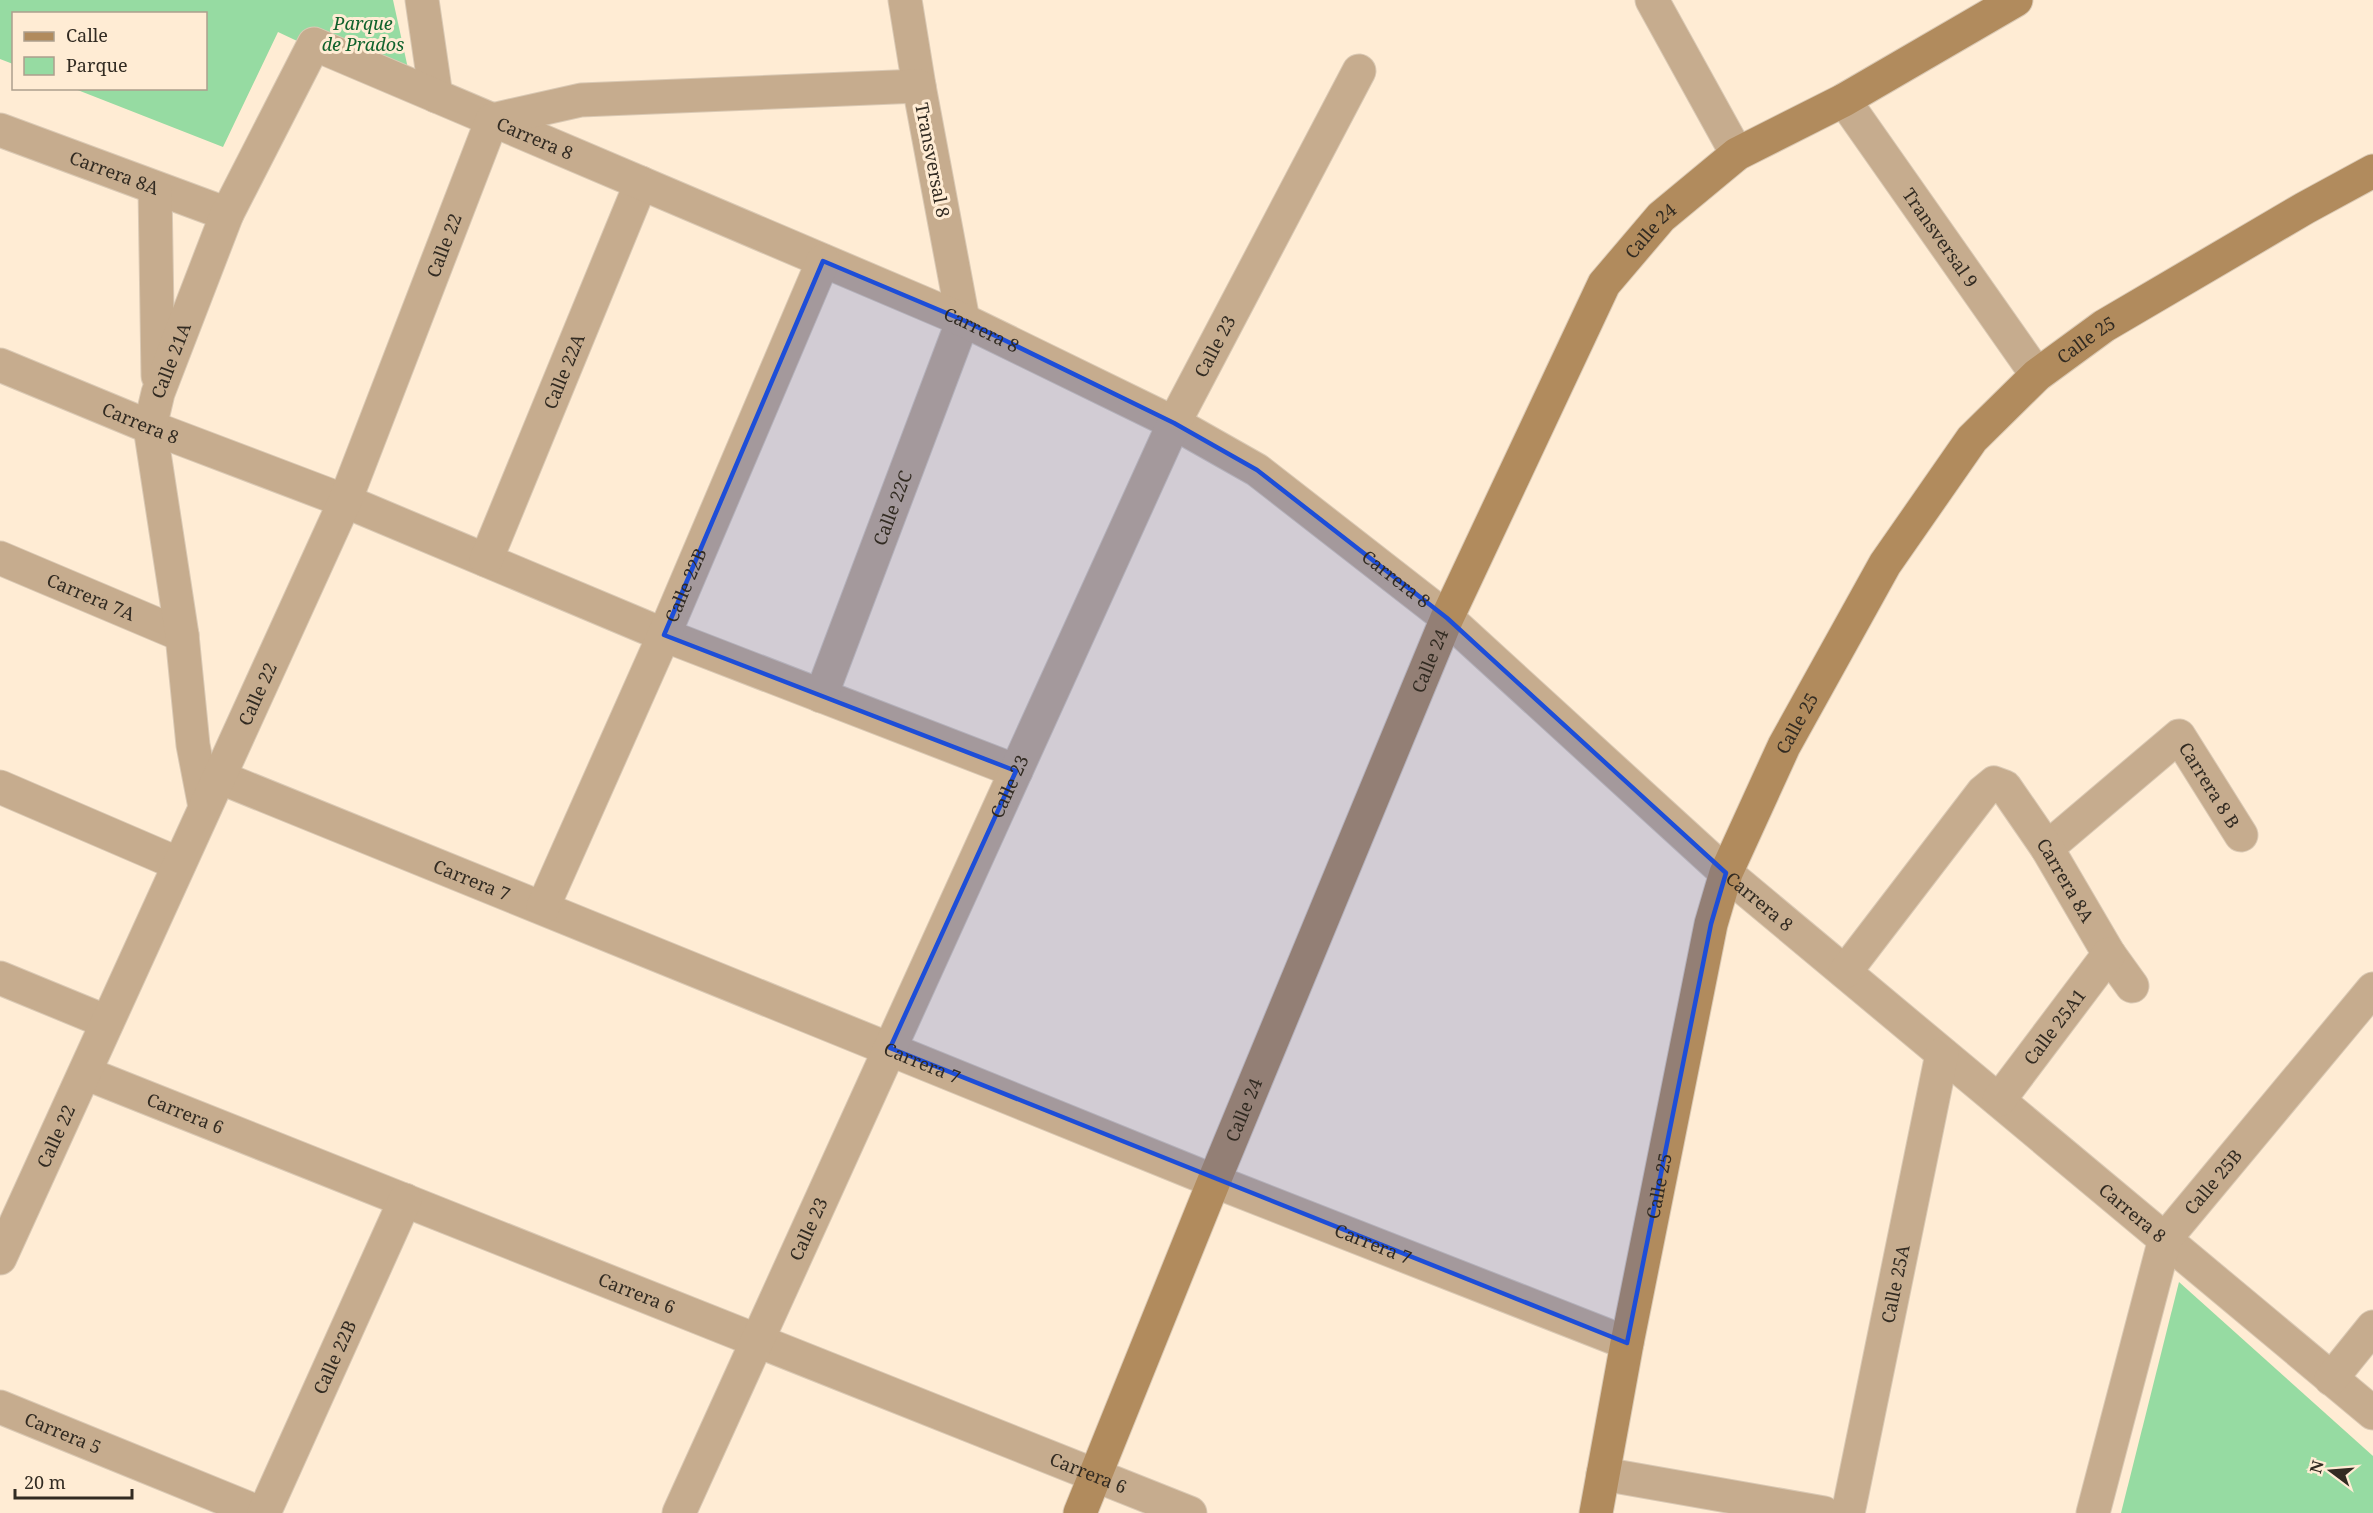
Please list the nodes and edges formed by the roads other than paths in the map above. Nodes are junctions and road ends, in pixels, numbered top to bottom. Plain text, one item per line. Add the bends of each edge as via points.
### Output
1 (422, 0) edge
2 (905, 0) edge
3 (1652, 0) edge
4 (2016, 0) edge
5 (314, 44) joint
6 (1359, 71) dead end
7 (919, 86) junction
8 (436, 96) junction
9 (1844, 100) junction
10 (492, 120) junction
11 (0, 130) edge
12 (1737, 154) junction
13 (2373, 171) edge
14 (641, 183) junction
15 (155, 189) junction
16 (227, 214) junction
17 (823, 261) junction
18 (963, 320) junction
19 (0, 365) edge
20 (2037, 375) junction
21 (158, 393) junction
22 (1174, 423) junction
23 (150, 427) junction
24 (345, 501) junction
25 (0, 558) edge
26 (486, 560) junction
27 (1447, 618) junction
28 (182, 635) junction
29 (664, 635) junction
30 (821, 696) junction
31 (1016, 771) junction
32 (219, 777) junction
33 (0, 787) edge
34 (205, 807) junction
35 (2241, 834) dead end
36 (2047, 848) junction
37 (179, 864) junction
38 (1726, 873) junction
39 (543, 907) junction
40 (2109, 954) junction
41 (1845, 972) junction
42 (0, 978) edge
43 (2132, 986) dead end
44 (2373, 989) edge
45 (107, 1022) junction
46 (890, 1048) junction
47 (1942, 1054) junction
48 (85, 1072) junction
49 (1999, 1100) junction
50 (1214, 1181) junction
51 (12, 1199) edge
52 (405, 1200) junction
53 (2165, 1239) junction
54 (0, 1258) edge
55 (2373, 1327) edge
56 (757, 1340) junction
57 (1627, 1343) junction
58 (2331, 1379) junction
59 (0, 1407) edge
60 (2373, 1413) edge
61 (1603, 1474) junction
62 (1096, 1475) junction
63 (262, 1513) edge
64 (679, 1513) edge
65 (1080, 1513) edge
66 (1190, 1513) edge
67 (1596, 1513) edge
68 (1824, 1513) edge
69 (1848, 1513) edge
70 (2092, 1513) edge

1 - 8 street
2 - 7 street, Transversal 8
3 - 12 street
4 - 9 street, Calle 24
5 - 8 street, Carrera 8
5 - 16 street, Calle 21A
6 - 22 street, Calle 23
7 - 10 street via 581,100
7 - 18 street, Transversal 8
8 - 10 street, Carrera 8
9 - 12 street, Calle 24
9 - 20 street, Transversal 9
10 - 14 street, Carrera 8
10 - 24 street, Calle 22
11 - 15 street, Carrera 8A
12 - 27 street, Calle 24 via 1661,217 1604,284
13 - 20 street, Calle 25 via 2104,326
14 - 17 street, Carrera 8
14 - 26 street, Calle 22A
15 - 16 street, Carrera 8A
15 - 21 street
16 - 21 street, Calle 21A
17 - 18 street, Carrera 8
17 - 29 street, Calle 22B
18 - 22 street, Carrera 8
18 - 30 street, Calle 22C
19 - 23 street, Carrera 8
20 - 38 street, Calle 25 via 1972,439 1885,564 1784,746
21 - 23 street, Calle 21A
22 - 27 street, Carrera 8 via 1257,470
22 - 31 street, Calle 23
23 - 24 street, Carrera 8
23 - 28 street, Calle 21A
24 - 26 street, Carrera 8
24 - 32 street, Calle 22
25 - 28 street, Carrera 7A
26 - 29 street, Carrera 8
27 - 38 street, Carrera 8
27 - 50 street, Calle 24
28 - 34 street, Calle 21A via 193,745
29 - 30 street, Carrera 8
29 - 39 street, Calle 22B
30 - 31 street, Carrera 8
31 - 46 street, Calle 23
32 - 34 street, Calle 22
32 - 39 street, Carrera 7
33 - 37 street
34 - 37 street, Calle 22
35 - 36 street, Carrera 8 B via 2179,736
36 - 40 street, Carrera 8A
36 - 41 street, Carrera 8A via 2005,787 1994,783 1983,792
37 - 45 street, Calle 22
38 - 41 street, Carrera 8
38 - 57 street, Calle 25 via 1711,924
39 - 46 street, Carrera 7
40 - 43 street, Carrera 8A
40 - 49 street, Calle 25A1
41 - 47 street, Carrera 8
42 - 45 street
44 - 53 street, Calle 25B
45 - 48 street, Calle 22
46 - 50 street, Carrera 7
46 - 56 street, Calle 23
47 - 49 street, Carrera 8
47 - 69 street, Calle 25A
48 - 51 street, Calle 22
48 - 52 street, Carrera 6
49 - 53 street, Carrera 8
50 - 57 street, Carrera 7
50 - 62 street, Calle 24
51 - 54 street, Calle 22
52 - 56 street, Carrera 6
52 - 63 street, Calle 22B
53 - 58 street, Carrera 8
53 - 70 street, Calle 25B
55 - 58 street
56 - 62 street, Carrera 6
56 - 64 street, Calle 23
57 - 61 street, Calle 25
58 - 60 street, Carrera 8
59 - 63 street, Carrera 5
61 - 67 street, Calle 25
61 - 68 street
62 - 65 street, Calle 24
62 - 66 street, Carrera 6

